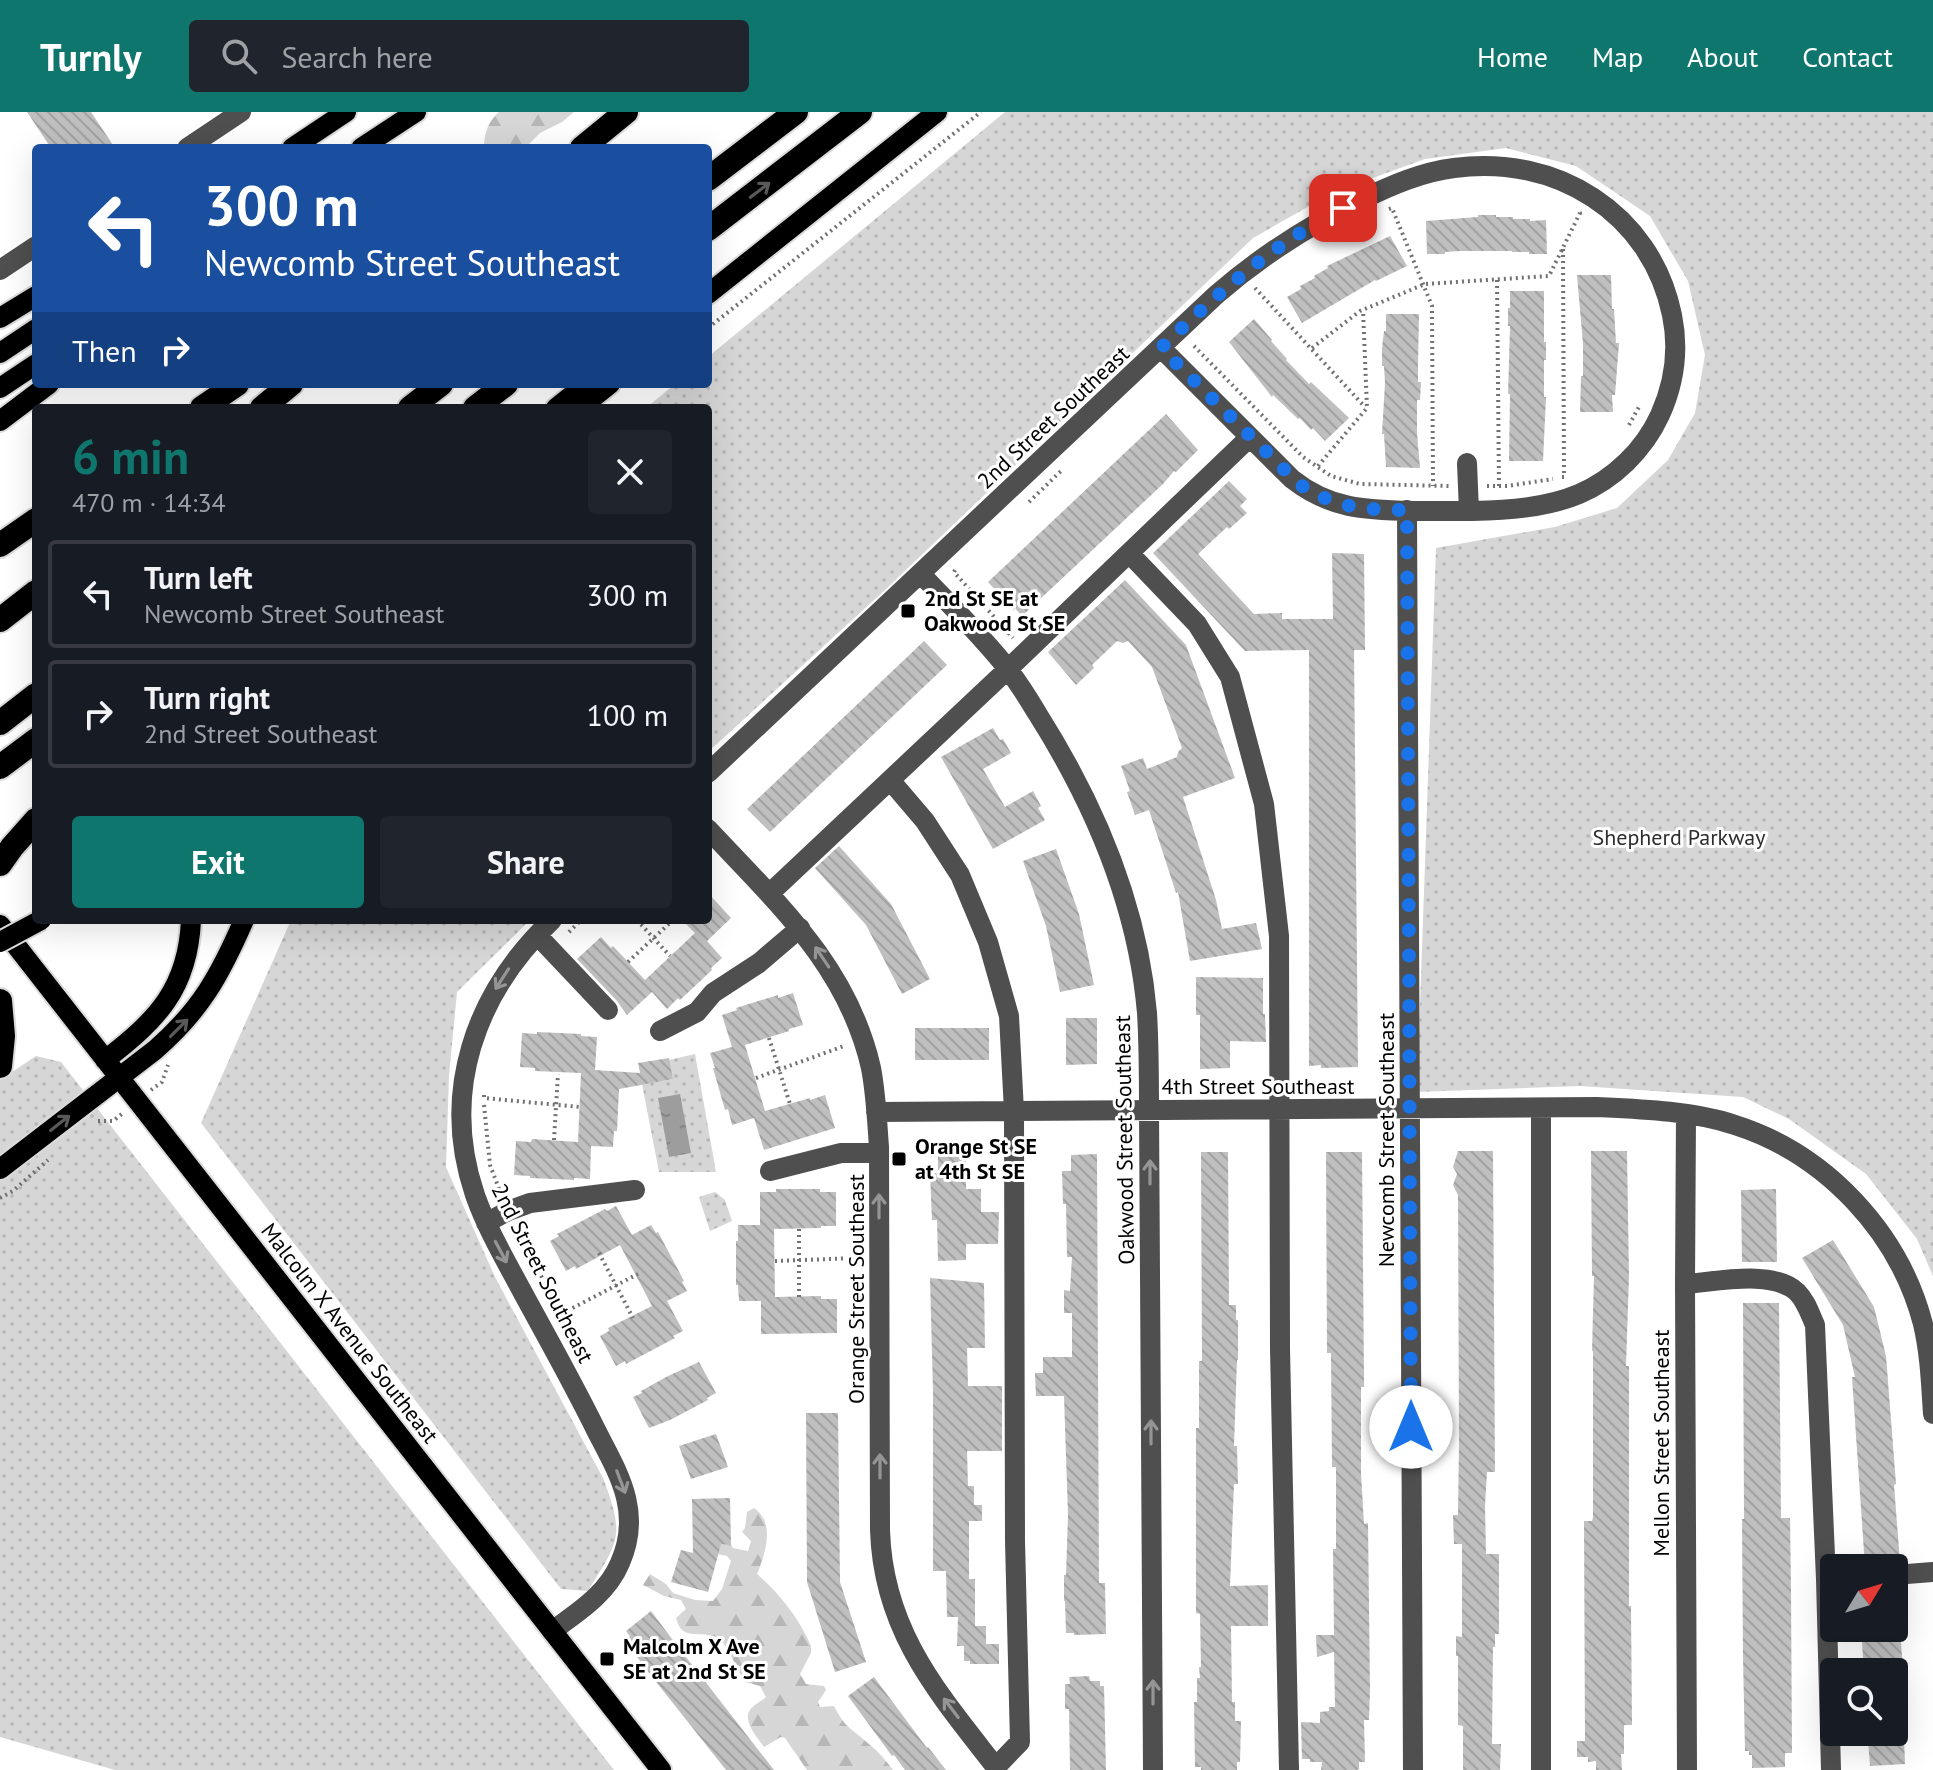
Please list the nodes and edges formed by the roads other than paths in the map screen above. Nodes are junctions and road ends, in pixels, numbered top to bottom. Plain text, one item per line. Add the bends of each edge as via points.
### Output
1 (241, 112) edge
2 (346, 112) edge
3 (416, 112) edge
4 (796, 112) edge
5 (860, 112) edge
6 (937, 112) edge
7 (618, 119) edge
8 (193, 144) edge
9 (298, 144) edge
10 (367, 144) edge
11 (578, 144) edge
12 (587, 144) edge
13 (712, 176) edge
14 (712, 226) edge
15 (32, 249) edge
16 (0, 270) edge
17 (712, 291) edge
18 (32, 298) edge
19 (0, 318) edge
20 (32, 332) edge
21 (1161, 348) junction
22 (0, 353) edge
23 (32, 367) edge
24 (0, 388) edge
25 (44, 388) edge
26 (231, 388) edge
27 (286, 388) edge
28 (436, 388) edge
29 (501, 388) edge
30 (581, 388) edge
31 (605, 388) edge
32 (208, 404) edge
33 (267, 404) edge
34 (415, 404) edge
35 (480, 404) edge
36 (561, 404) edge
37 (585, 404) edge
38 (0, 421) edge
39 (1250, 437) junction
40 (1467, 463) dead end
41 (1407, 510) junction
42 (1469, 511) junction
43 (32, 523) edge
44 (0, 545) edge
45 (1129, 553) junction
46 (921, 574) junction
47 (32, 595) edge
48 (0, 620) edge
49 (1008, 669) junction
50 (32, 698) edge
51 (0, 723) edge
52 (32, 743) edge
53 (0, 767) edge
54 (712, 769) edge
55 (890, 780) junction
56 (32, 824) edge
57 (712, 833) edge
58 (0, 864) edge
59 (769, 894) junction
60 (34, 924) edge
61 (191, 924) edge
62 (242, 924) edge
63 (551, 924) edge
64 (0, 925) edge
65 (800, 928) junction
66 (0, 942) edge
67 (544, 942) junction
68 (0, 1001) edge
69 (608, 1010) dead end
70 (660, 1031) dead end
71 (105, 1060) junction
72 (0, 1066) edge
73 (119, 1077) junction
74 (1541, 1108) junction
75 (1149, 1110) junction
76 (1279, 1110) junction
77 (1410, 1110) junction
78 (1014, 1111) junction
79 (876, 1112) junction
80 (1686, 1115) junction
81 (879, 1153) junction
82 (0, 1169) edge
83 (770, 1171) dead end
84 (635, 1190) dead end
85 (486, 1223) junction
86 (1685, 1284) junction
87 (1933, 1414) edge
88 (1829, 1554) edge
89 (1933, 1572) edge
90 (1908, 1574) edge
91 (552, 1631) junction
92 (1830, 1642) edge
93 (997, 1768) edge
94 (661, 1770) edge
95 (1153, 1770) edge
96 (1289, 1770) edge
97 (1413, 1770) edge
98 (1541, 1770) edge
99 (1687, 1770) edge
100 (1831, 1770) edge

1 - 8 street
2 - 9 main road
3 - 10 main road
4 - 13 highway
14 -> 5 highway
6 - 17 main road
7 - 11 highway
7 - 12 highway
15 - 16 street
18 - 19 main road
20 - 22 main road
21 - 39 street
21 - 42 street, 2nd Street Southeast via 1277,248 1323,219 1418,176 1455,167 1511,168 1584,191 1617,215 1644,246 1669,302 1675,364 1665,404 1645,441 1599,484 1560,501
21 - 46 street, 2nd Street Southeast
23 - 24 main road
25 - 38 main road
26 - 32 highway
27 - 33 highway
28 - 34 highway
29 - 35 highway
30 - 36 main road
31 - 37 main road
39 - 41 street via 1292,479 1321,498 1355,508
39 - 45 street
40 - 42 street
41 - 42 street
41 - 77 street, Newcomb Street Southeast
43 - 44 highway
45 - 49 street
45 - 76 street via 1197,624 1230,677 1264,804 1279,936
46 - 49 street, Oakwood Street Southeast
46 - 54 street, 2nd Street Southeast
47 - 48 highway
49 - 55 street
49 - 75 street, Oakwood Street Southeast via 1079,786 1124,899 1147,1013
50 - 51 highway
52 - 53 highway
55 - 59 street
55 - 78 street via 960,875 988,942 1009,1016
56 - 58 highway
57 - 59 street, Orange Street Southeast
59 - 65 street, Orange Street Southeast
60 - 66 main road, bridge
61 - 71 main road via 171,994 140,1033
73 -> 62 main road via 167,1040 200,1005
63 - 67 street, 2nd Street Southeast
64 - 71 main road, Malcolm X Avenue Southeast
65 - 70 street via 713,993 697,1012
79 -> 65 street, Orange Street Southeast via 871,1067 854,1015
67 - 69 street
67 -> 85 street, 2nd Street Southeast via 517,957 493,994 466,1062 464,1144
68 - 72 highway
71 - 73 main road, Malcolm X Avenue Southeast
82 -> 73 main road
73 - 91 main road, Malcolm X Avenue Southeast
74 - 77 street, 4th Street Southeast
74 - 80 street, 4th Street Southeast
74 - 98 street
75 - 76 street, 4th Street Southeast
75 - 78 street, 4th Street Southeast
95 -> 75 street, Oakwood Street Southeast
76 - 77 street, 4th Street Southeast
76 - 96 street
77 - 97 street, Newcomb Street Southeast
78 - 79 street, 4th Street Southeast
78 - 93 street via 1020,1742
79 - 81 street, Orange Street Southeast
80 - 86 street, Mellon Street Southeast
80 - 87 street, 4th Street Southeast via 1733,1124 1777,1142 1815,1165 1858,1204 1893,1252 1918,1309
81 - 83 street via 841,1153
93 -> 81 street, Orange Street Southeast via 911,1650 884,1572
84 - 85 street via 530,1203
85 -> 91 street, 2nd Street Southeast via 621,1478 628,1506 628,1534 615,1575 597,1597
86 - 88 street via 1755,1278 1781,1283 1808,1308 1815,1325
86 - 99 street, Mellon Street Southeast
89 - 90 street
91 - 94 main road, Malcolm X Avenue Southeast
92 - 100 street

